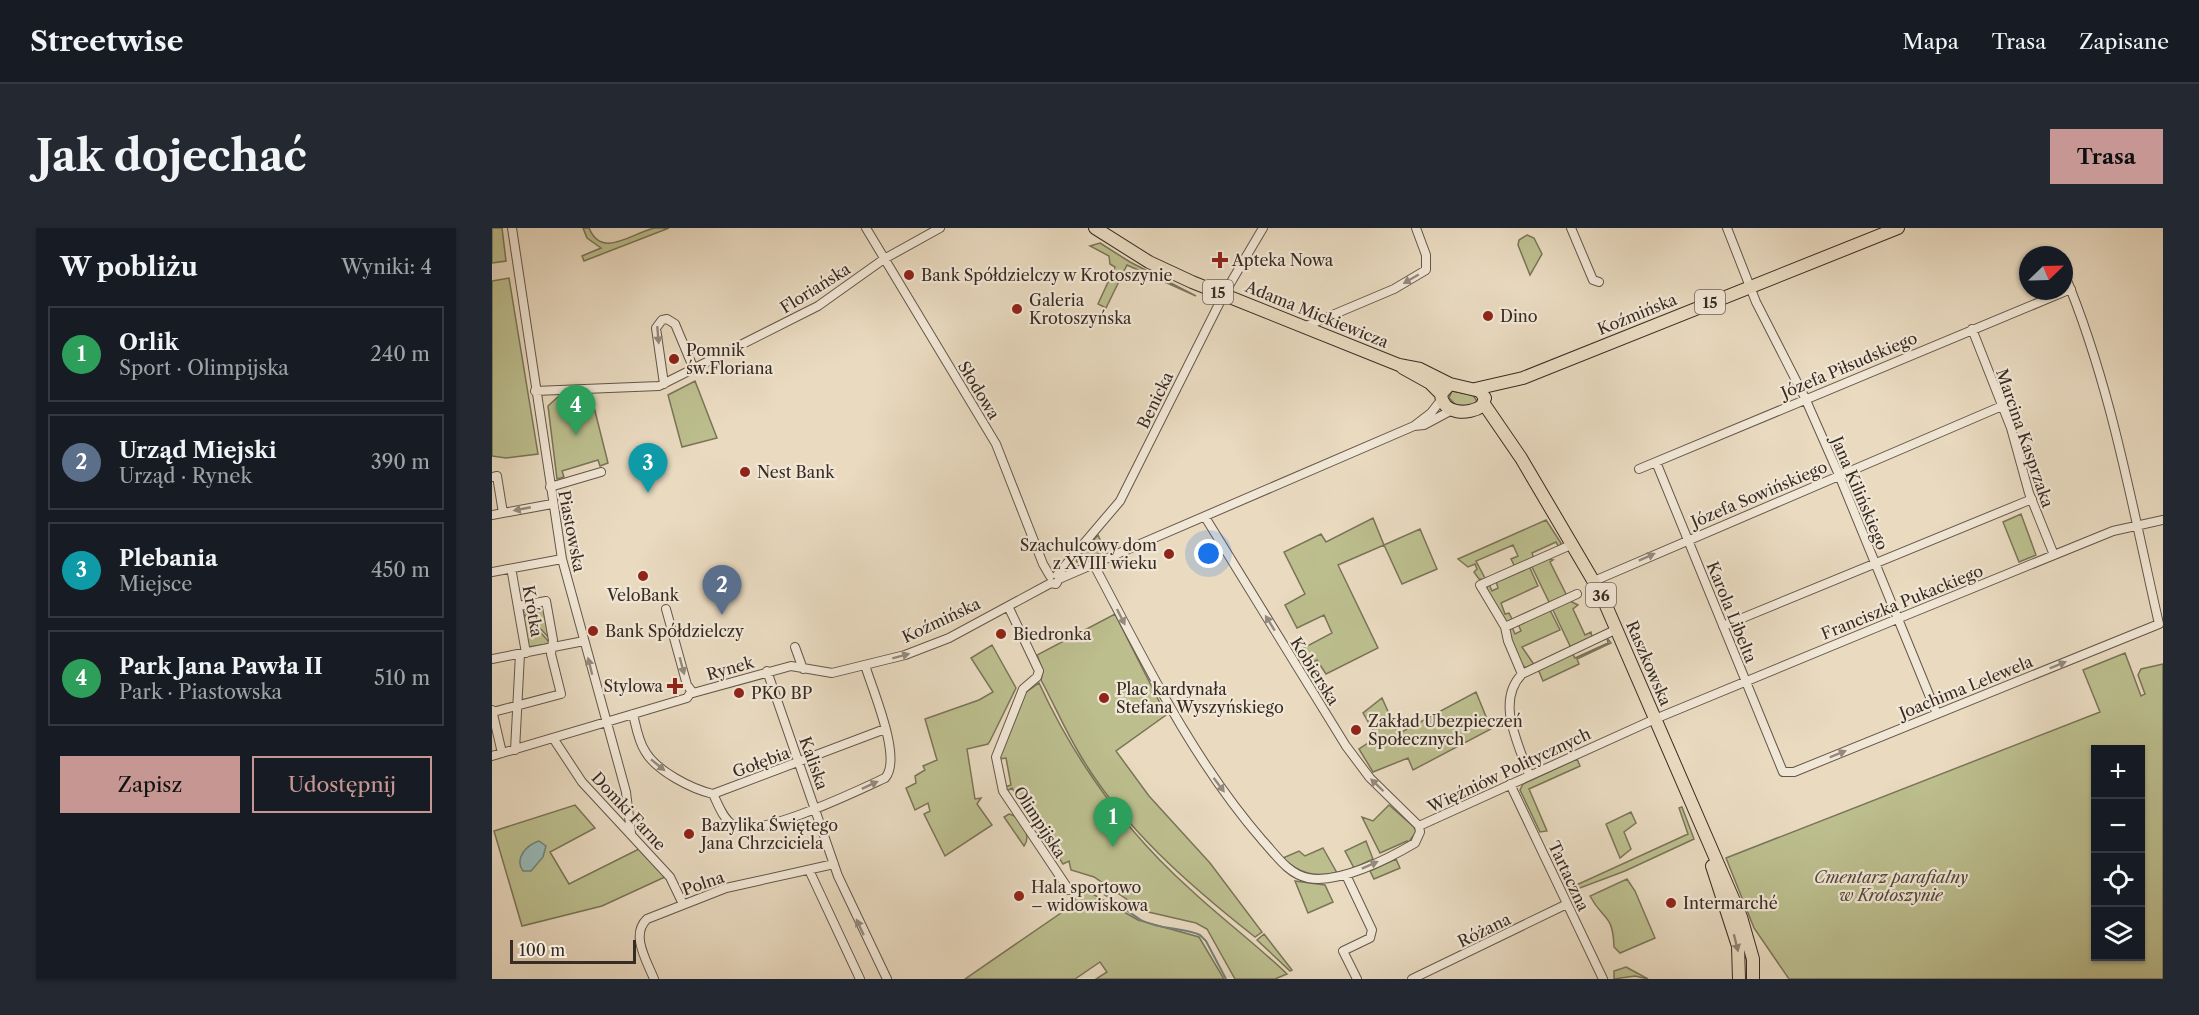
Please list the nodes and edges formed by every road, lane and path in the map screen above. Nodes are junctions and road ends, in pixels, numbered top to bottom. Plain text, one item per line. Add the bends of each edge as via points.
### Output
1 (512, 228) edge
2 (866, 228) edge
3 (940, 228) edge
4 (1095, 228) edge
5 (1263, 228) edge
6 (1416, 228) edge
7 (1571, 228) edge
8 (1727, 228) edge
9 (1898, 228) edge
10 (884, 259) junction
11 (1599, 282) dead end
12 (1749, 286) junction
13 (1224, 294) junction
14 (2073, 295) edge
15 (2044, 300) edge
16 (1304, 327) junction
17 (1972, 329) junction
18 (1400, 365) junction
19 (697, 366) junction
20 (1523, 378) junction
21 (664, 384) junction
22 (1450, 384) junction
23 (1475, 388) junction
24 (535, 391) junction
25 (1441, 397) junction
26 (1805, 398) junction
27 (1484, 402) junction
28 (2002, 406) junction
29 (1452, 410) junction
30 (1472, 411) junction
31 (1414, 426) junction
32 (1656, 462) junction
33 (1639, 469) dead end
34 (601, 472) dead end
35 (1839, 476) junction
36 (495, 477) edge
37 (1532, 479) junction
38 (550, 487) junction
39 (2032, 499) junction
40 (552, 504) junction
41 (503, 513) junction
42 (492, 515) edge
43 (1205, 517) junction
44 (2163, 520) edge
45 (2136, 525) junction
46 (1688, 539) junction
47 (1573, 544) junction
48 (2054, 555) junction
49 (562, 559) junction
50 (1875, 564) junction
51 (1094, 565) junction
52 (492, 572) edge
53 (512, 573) dead end
54 (1054, 578) junction
55 (1594, 581) junction
56 (1577, 594) dead end
57 (518, 606) junction
58 (1005, 607) junction
59 (666, 609) dead end
60 (1897, 619) junction
61 (1723, 626) junction
62 (1505, 627) junction
63 (1617, 629) junction
64 (584, 641) junction
65 (552, 647) junction
66 (795, 647) dead end
67 (523, 653) junction
68 (492, 659) edge
69 (865, 665) junction
70 (803, 669) junction
71 (767, 671) junction
72 (1522, 674) junction
73 (1746, 681) junction
74 (691, 692) junction
75 (518, 706) junction
76 (492, 711) edge
77 (633, 714) junction
78 (1937, 714) junction
79 (1655, 719) junction
80 (606, 722) junction
81 (885, 729) junction
82 (553, 738) junction
83 (515, 750) junction
84 (502, 753) junction
85 (492, 756) edge
86 (799, 762) junction
87 (1783, 772) joint
88 (1529, 775) junction
89 (1510, 784) junction
90 (713, 794) junction
91 (816, 810) junction
92 (1419, 826) junction
93 (631, 832) junction
94 (1704, 836) junction
95 (834, 864) junction
96 (808, 870) junction
97 (1346, 875) junction
98 (1069, 890) dead end
99 (683, 903) junction
100 (1567, 904) junction
101 (654, 979) edge
102 (860, 979) edge
103 (887, 979) edge
104 (1357, 979) edge
105 (1412, 979) edge
106 (1603, 979) edge
107 (1739, 979) edge
108 (1753, 979) edge

1 - 24 street, Piastowska
2 - 10 street, Słodowa
3 - 10 street, Floriańska
4 - 13 main road, Adama Mickiewicza / 15 via 1149,262
5 - 13 street, Benicka
6 -> 16 street via 1426,255 1426,270 1394,289
7 - 11 street via 1593,280
8 - 12 street, Jana Kilińskiego
9 - 12 main road, Koźmińska / 15
10 - 19 street, Floriańska via 818,306
10 - 54 street, Słodowa via 996,444
12 - 20 main road, Koźmińska / 15
12 - 26 street, Jana Kilińskiego
13 - 16 main road, Adama Mickiewicza / 15
13 - 54 street, Benicka via 1120,501
14 - 45 street via 2113,418
15 - 17 street, Józefa Piłsudskiego
16 - 18 main road, Adama Mickiewicza / 15
17 - 26 street, Józefa Piłsudskiego
17 - 28 street, Marcina Kasprzaka
18 - 22 main road, Adama Mickiewicza / 15 via 1420,369
18 - 25 main road, Adama Mickiewicza / 15 via 1430,383
19 - 21 street, Floriańska
19 -> 21 street via 675,324 662,320 656,328
20 - 23 main road, Koźmińska / 15
20 - 27 main road, Koźmińska / 15
21 - 24 street
22 - 23 main road, 15
22 - 25 main road
23 - 27 main road, Raszkowska via 1483,393
24 - 38 street, Piastowska
25 - 29 main road, 15
25 - 31 street, Koźmińska via 1431,413
26 - 32 street, Józefa Piłsudskiego
26 - 35 street, Jana Kilińskiego
27 - 30 main road, 15
27 - 37 main road, Raszkowska / 36
28 - 35 street, Józefa Sowińskiego
28 - 39 street, Marcina Kasprzaka
29 - 30 main road
29 - 31 street, Koźmińska
30 - 37 main road, Raszkowska / 36 via 1487,422 1517,466
31 - 43 street, Koźmińska
32 - 33 street, Józefa Piłsudskiego
32 - 46 street, Karola Libelta
34 - 38 street
35 - 46 street, Józefa Sowińskiego
35 - 50 street, Jana Kilińskiego
36 - 41 street
37 - 47 main road, Raszkowska / 36
38 - 40 street, Piastowska
39 - 48 street, Marcina Kasprzaka
39 - 50 street
40 -> 41 street
40 - 49 street, Piastowska
41 - 42 street
43 - 51 street, Koźmińska
92 -> 43 street, Kobierska via 1370,778 1346,746
44 - 45 street, Franciszka Pukackiego
45 - 48 street, Franciszka Pukackiego
78 -> 45 street, Joachima Lelewela via 2159,624
55 -> 46 street, Józefa Sowińskiego
46 - 61 street, Karola Libelta
47 - 55 main road, Raszkowska / 36
47 - 62 street via 1480,585
48 - 60 street, Franciszka Pukackiego
49 - 52 street
49 - 64 street, Piastowska
50 - 60 street, Jana Kilińskiego
50 - 61 street
51 - 54 street, Koźmińska
51 -> 97 street, Więźniów Politycznych via 1177,723 1249,825 1294,873 1332,879
53 - 57 street, Krótka
54 - 58 street, Koźmińska
55 - 63 main road, Raszkowska / 36
56 - 62 street
57 - 65 street via 546,601
57 - 67 street, Krótka
69 -> 58 street, Koźmińska via 933,646
58 - 98 street, Olimpijska via 1039,671 1023,689 996,753 1002,788
59 -> 74 street, Rynek
60 - 73 street, Franciszka Pukackiego
60 - 78 street, Jana Kilińskiego
61 - 73 street, Karola Libelta
62 - 72 street
63 - 72 street
63 - 79 main road, Raszkowska / 36
64 - 65 street
80 -> 64 street, Piastowska
65 - 67 street
65 - 75 street via 561,694
66 - 70 street
67 - 68 street
67 - 75 street, Krótka
69 - 70 street, Koźmińska via 832,673
69 - 81 street
70 - 71 street, Rynek via 791,666
71 - 74 street, Rynek
71 - 86 street, Kaliska
72 - 88 street via 1514,684 1509,714
73 - 79 street, Franciszka Pukackiego
73 - 87 street, Karola Libelta
74 - 77 street via 687,698
75 - 76 street
75 - 83 street, Krótka
76 - 84 street
77 - 80 street
77 -> 90 street via 649,757 669,773
87 -> 78 street, Joachima Lelewela via 1794,772
79 - 88 street, Więźniów Politycznych
79 - 94 main road, Raszkowska / 36
80 - 82 street
80 - 93 street, Piastowska via 629,803
81 - 86 street, Gołębia
91 -> 81 street via 890,773 892,761
82 - 83 street
82 - 93 street, Domki Farne via 582,782
83 - 84 street
84 - 85 street
86 - 90 street, Gołębia
86 - 91 street, Kaliska
88 - 89 street, Więźniów Politycznych
89 - 92 street, Więźniów Politycznych
89 - 100 street, Tartaczna
90 - 91 street via 728,820 742,829
91 - 95 street, Kaliska
97 -> 92 street, Więźniów Politycznych via 1415,843
93 - 99 street, Domki Farne via 670,877
94 -> 107 main road, Raszkowska / 36 via 1738,946
94 - 108 main road, Raszkowska / 36 via 1741,916 1753,959
95 - 96 street, Polna
103 -> 95 street, Kaliska
96 - 99 street, Polna via 726,888
96 - 102 street
97 - 104 street via 1372,930 1370,938 1343,951
99 - 101 street, Polna via 641,924 639,939
100 - 105 street, Różana
100 - 106 street, Tartaczna

